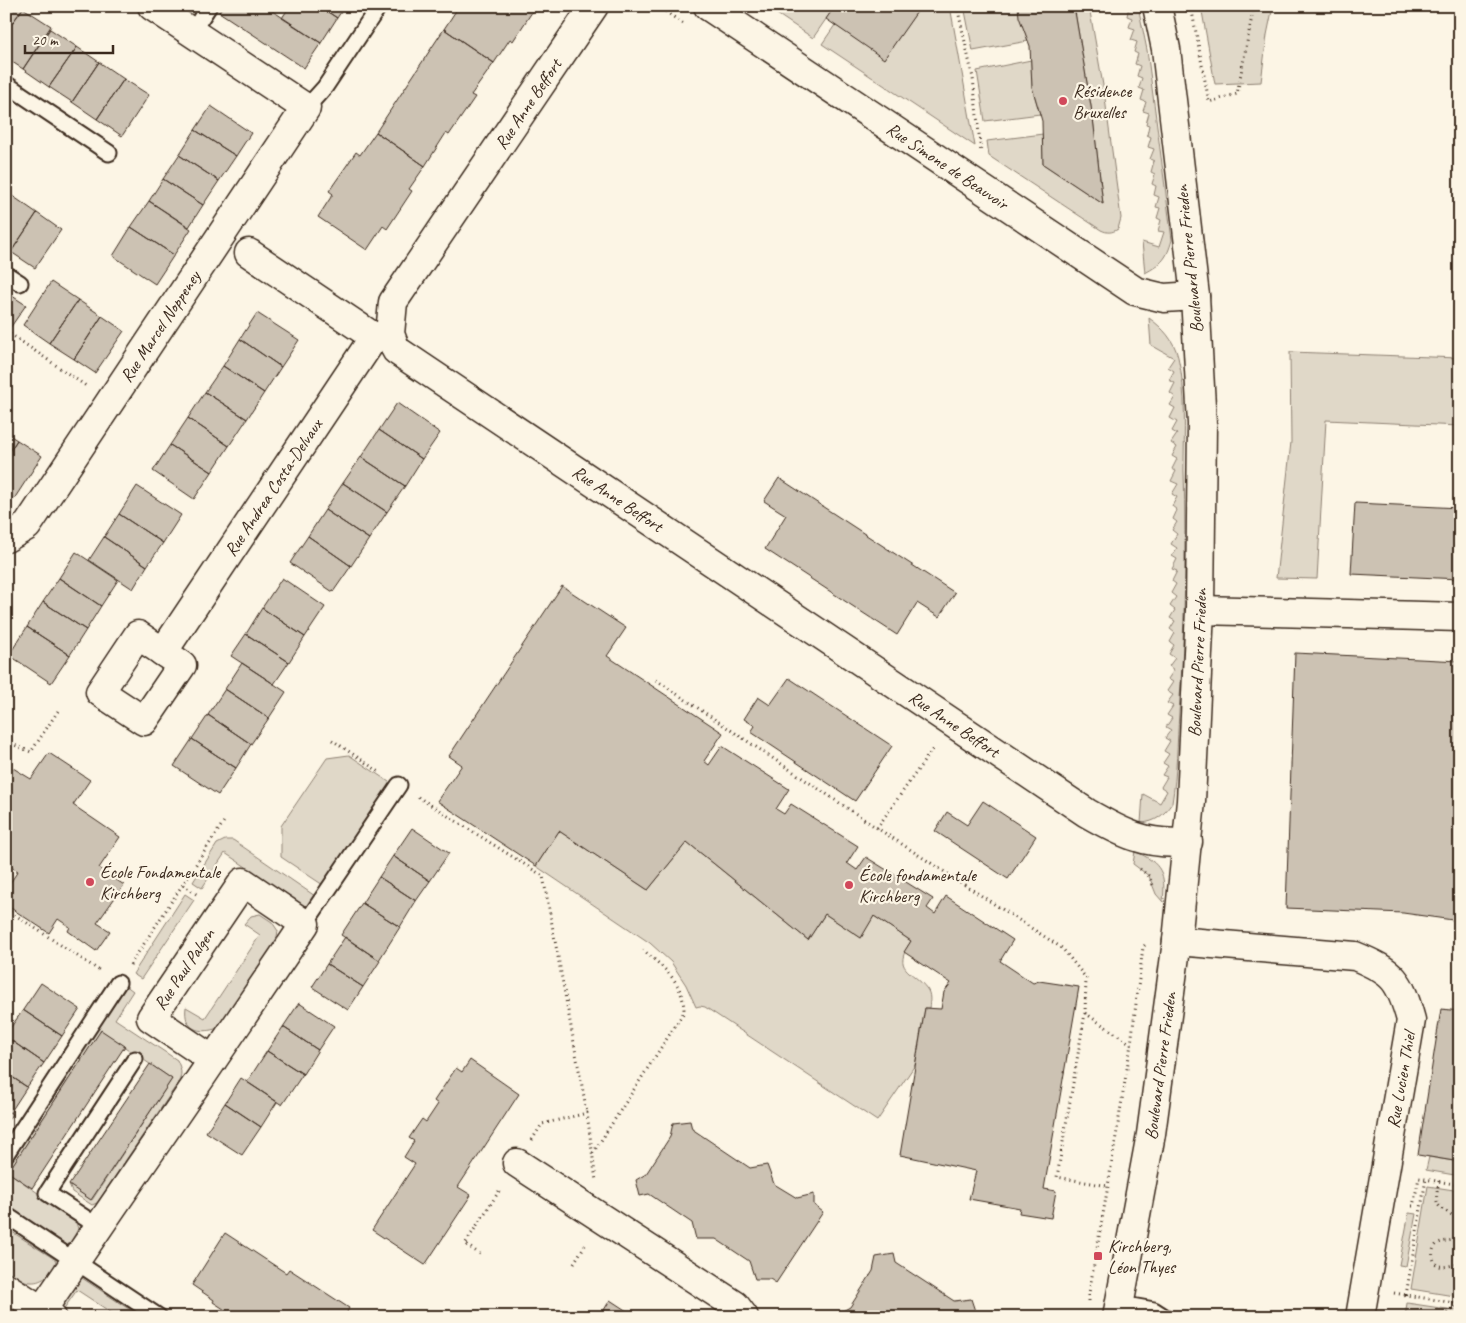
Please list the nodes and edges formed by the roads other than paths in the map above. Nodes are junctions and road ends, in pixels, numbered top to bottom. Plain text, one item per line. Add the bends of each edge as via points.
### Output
1 (152, 6) edge
2 (209, 6) edge
3 (379, 6) edge
4 (594, 6) edge
5 (708, 6) edge
6 (1157, 6) edge
7 (192, 32) junction
8 (6, 84) edge
9 (306, 108) junction
10 (109, 153) dead end
11 (249, 253) dead end
12 (6, 274) edge
13 (20, 283) dead end
14 (1194, 296) junction
15 (382, 336) junction
16 (6, 538) edge
17 (1200, 610) junction
18 (1460, 617) edge
19 (164, 652) dead end
20 (399, 785) road end
21 (1188, 842) junction
22 (305, 924) junction
23 (1164, 940) junction
24 (118, 983) road end
25 (135, 1059) dead end
26 (213, 1060) junction
27 (6, 1154) edge
28 (517, 1163) dead end
29 (6, 1215) edge
30 (99, 1227) junction
31 (76, 1261) junction
32 (6, 1287) edge
33 (1119, 1310) edge
34 (47, 1314) edge
35 (159, 1317) edge
36 (744, 1317) edge
37 (1165, 1317) edge
38 (1360, 1317) edge

1 - 7 street
2 - 7 lane
3 - 9 lane via 325,87
4 - 15 street, Rue Anne Beffort via 393,302
5 - 14 street, Rue Simone de Beauvoir via 1135,291 1164,298
6 - 14 street, Boulevard Pierre Frieden via 1166,48
7 - 9 street
8 - 10 lane
9 - 16 street, Rue Marcel Noppeney via 27,526
11 - 15 street, Rue Anne Beffort
12 - 13 lane
14 - 17 street, Boulevard Pierre Frieden via 1202,424
15 - 19 street, Rue Andrea Costa-Delvaux
15 - 21 street, Rue Anne Beffort via 396,350 1087,813 1121,832 1141,838 1169,844
17 - 18 street
17 - 21 street, Boulevard Pierre Frieden
20 - 22 lane
21 - 23 street, Boulevard Pierre Frieden
22 - 26 street
22 - 26 street, Rue Paul Palgen via 243,882 223,911 151,1018
23 - 33 street, Boulevard Pierre Frieden via 1151,1134
23 - 38 street, Rue Lucien Thiel via 1356,956 1378,965 1403,992 1411,1020
24 - 27 lane
25 - 30 lane via 47,1193
26 - 30 street
28 - 36 street via 735,1305
29 - 31 lane
30 - 31 street
31 - 34 street
31 - 35 lane
32 - 34 street
33 - 37 lane via 1154,1310

